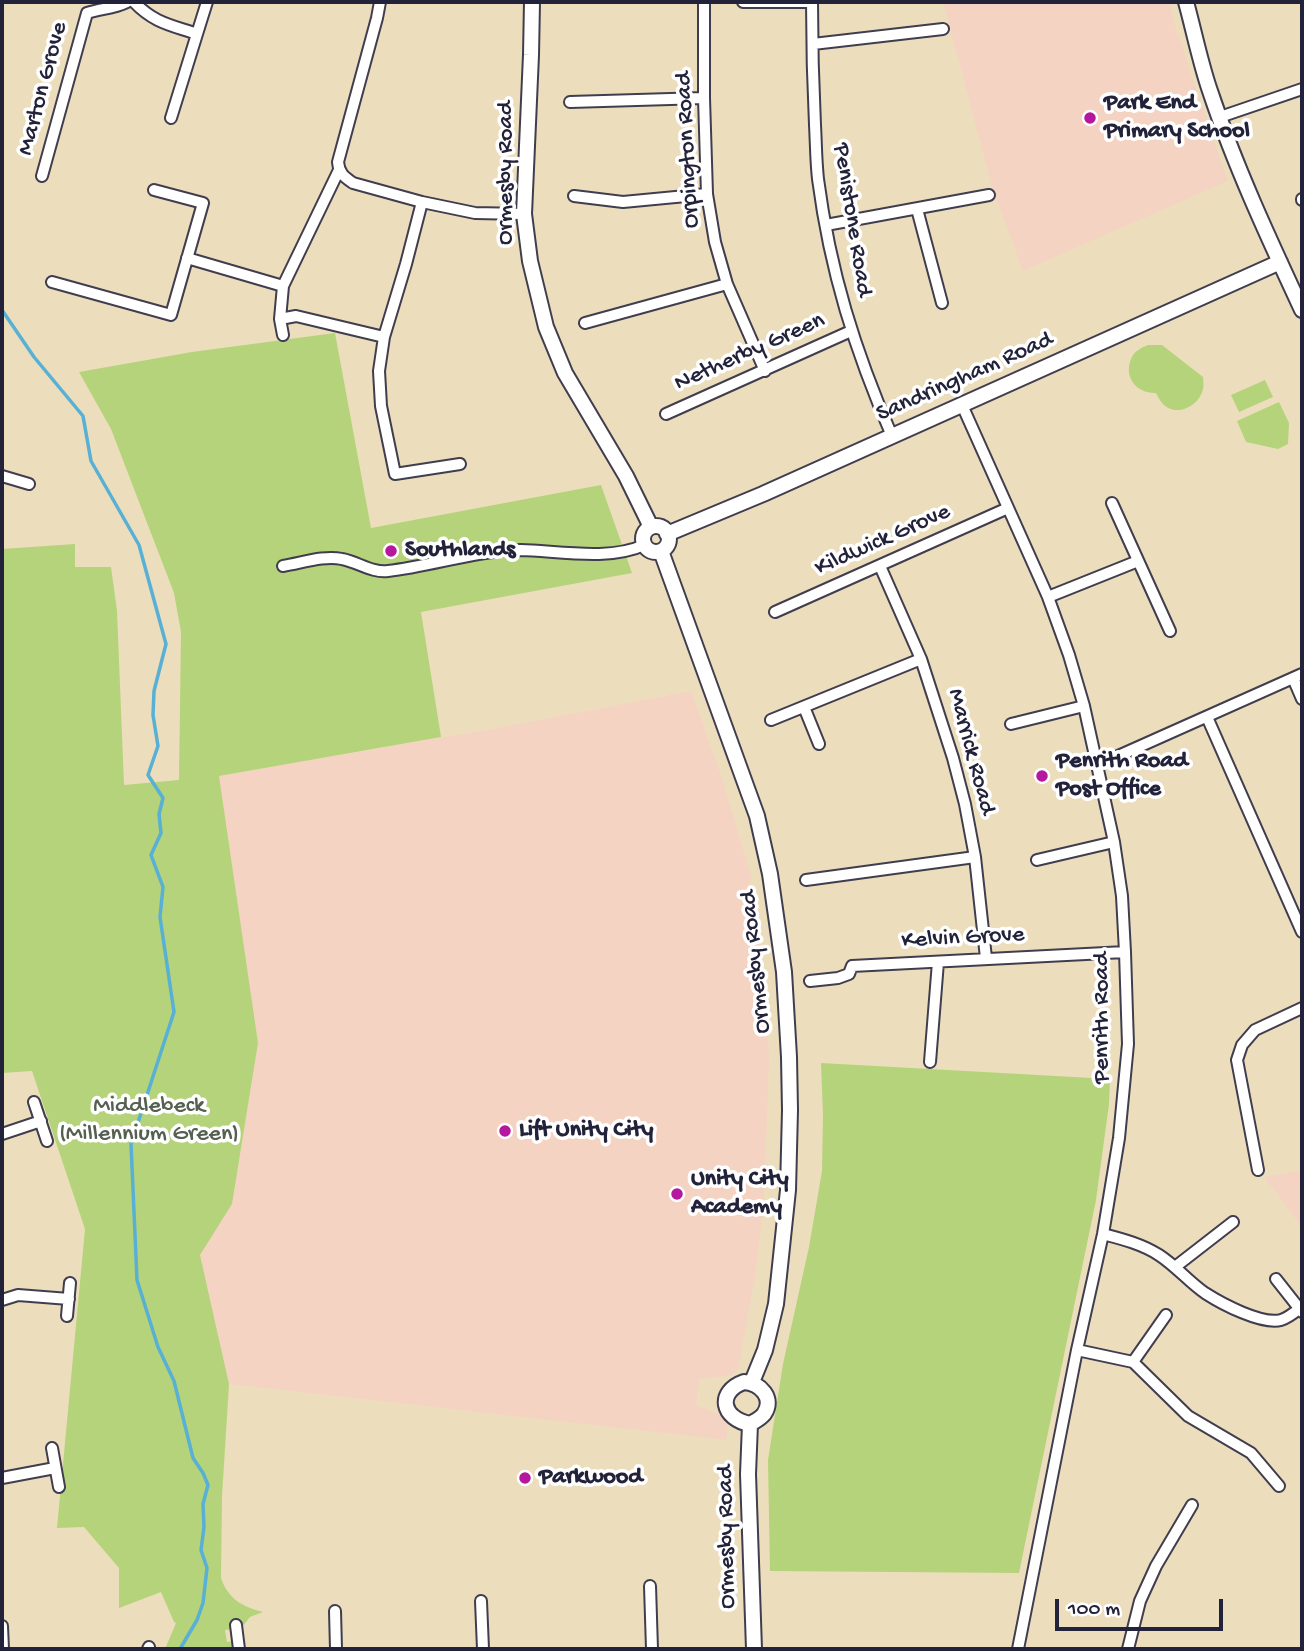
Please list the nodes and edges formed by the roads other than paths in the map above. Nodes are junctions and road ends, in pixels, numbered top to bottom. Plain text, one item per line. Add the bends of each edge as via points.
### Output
1 (127, 2) edge
2 (134, 2) edge
3 (207, 2) edge
4 (380, 2) edge
5 (532, 2) edge
6 (704, 2) edge
7 (743, 2) edge
8 (812, 2) edge
9 (1186, 2) edge
10 (943, 29) dead end
11 (197, 34) junction
12 (813, 44) junction
13 (1302, 89) edge
14 (704, 98) junction
15 (570, 102) dead end
16 (1220, 117) junction
17 (171, 118) dead end
18 (339, 170) junction
19 (42, 176) dead end
20 (154, 190) dead end
21 (707, 194) junction
22 (989, 195) dead end
23 (574, 196) dead end
24 (422, 202) junction
25 (917, 209) junction
26 (524, 214) junction
27 (826, 225) junction
28 (187, 258) junction
29 (1280, 262) junction
30 (52, 282) dead end
31 (727, 285) junction
32 (283, 286) junction
33 (942, 303) dead end
34 (1302, 310) edge
35 (280, 319) junction
36 (585, 323) dead end
37 (851, 331) junction
38 (282, 335) dead end
39 (384, 337) junction
40 (765, 371) junction
41 (962, 405) junction
42 (666, 414) dead end
43 (892, 436) junction
44 (460, 464) dead end
45 (2, 476) edge
46 (29, 484) dead end
47 (1112, 503) dead end
48 (1008, 508) junction
49 (651, 527) junction
50 (667, 534) junction
51 (644, 545) junction
52 (661, 551) junction
53 (1138, 561) junction
54 (284, 566) dead end
55 (880, 566) junction
56 (1048, 597) junction
57 (775, 612) dead end
58 (1170, 631) dead end
59 (921, 659) junction
60 (1297, 676) edge
61 (1302, 699) edge
62 (1084, 706) junction
63 (804, 707) junction
64 (1207, 717) junction
65 (771, 720) dead end
66 (1011, 723) dead end
67 (819, 744) dead end
68 (1098, 765) junction
69 (1114, 842) junction
70 (975, 857) junction
71 (1037, 860) dead end
72 (806, 880) dead end
73 (1302, 932) edge
74 (1125, 952) junction
75 (986, 958) junction
76 (937, 962) junction
77 (810, 981) dead end
78 (1302, 1008) edge
79 (930, 1062) dead end
80 (34, 1102) dead end
81 (41, 1121) junction
82 (2, 1134) edge
83 (47, 1140) dead end
84 (1258, 1170) dead end
85 (1233, 1222) dead end
86 (1103, 1234) junction
87 (1175, 1267) junction
88 (1276, 1279) dead end
89 (70, 1283) dead end
90 (69, 1299) junction
91 (2, 1300) edge
92 (1301, 1310) edge
93 (1166, 1315) dead end
94 (67, 1316) dead end
95 (1077, 1350) junction
96 (1133, 1362) junction
97 (752, 1382) junction
98 (750, 1424) junction
99 (52, 1448) dead end
100 (55, 1468) junction
101 (2, 1478) edge
102 (1279, 1486) dead end
103 (60, 1487) dead end
104 (1192, 1505) dead end
105 (650, 1586) dead end
106 (481, 1601) dead end
107 (335, 1611) dead end
108 (236, 1625) dead end
109 (2, 1626) edge
110 (3, 1649) edge
111 (239, 1649) edge
112 (336, 1649) edge
113 (483, 1649) edge
114 (652, 1649) edge
115 (754, 1649) edge
116 (1018, 1649) edge
117 (1128, 1649) edge

1 - 19 street, Marton Grove via 87,13
2 - 11 street via 156,21
3 - 11 street
4 - 18 street
5 - 26 street, Ormesby Road
6 - 14 street, Orpington Road
7 - 8 street
8 - 12 street, Penistone Road
9 - 16 street
10 - 12 street
11 - 17 street
12 - 27 street, Penistone Road via 818,177
13 - 16 street
14 - 15 street
14 - 21 street, Orpington Road
16 - 29 street
18 - 24 street via 353,183
18 - 32 street
20 - 28 street via 203,203
21 - 23 street via 623,202
21 - 31 street, Orpington Road
22 - 25 street
24 - 26 street via 475,214
24 - 39 street
25 - 27 street
25 - 33 street
26 - 49 street, Ormesby Road via 546,327 565,373
27 - 37 street, Penistone Road
28 - 30 street via 171,315
28 - 32 street
29 - 34 street
29 - 41 street, Sandringham Road
31 - 36 street
31 - 40 street, Orpington Road
32 - 35 street
35 - 38 street
35 - 39 street via 296,316
37 - 40 street, Netherby Green
37 - 43 street, Penistone Road
39 - 44 street via 379,371 381,407 395,474
40 - 42 street, Netherby Green
41 - 43 street, Sandringham Road
41 - 48 street, Penrith Road
43 - 50 street, Sandringham Road
45 - 46 street
47 - 53 street
48 - 55 street, Kildwick Grove
48 - 56 street, Penrith Road
49 - 50 street
49 - 51 street via 644,534
50 - 52 street via 667,545
51 - 52 street
51 - 54 street via 609,553 490,552 388,571 333,558
52 - 97 street, Ormesby Road via 757,816 784,972 788,1190 776,1304
53 - 56 street
53 - 58 street
55 - 57 street, Kildwick Grove
55 - 59 street, Marrick Road
56 - 62 street, Penrith Road
59 - 63 street
59 - 70 street, Marrick Road via 953,758
60 - 61 street
60 - 64 street
62 - 66 street
62 - 68 street, Penrith Road
63 - 65 street via 787,719
63 - 67 street
64 - 68 street
64 - 73 street
68 - 69 street, Penrith Road
69 - 71 street
69 - 74 street, Penrith Road
70 - 72 street
70 - 75 street, Marrick Road
74 - 75 street, Kelvin Grove
74 - 86 street, Penrith Road via 1128,1044
75 - 76 street, Kelvin Grove
76 - 77 street, Kelvin Grove via 852,966 849,974 838,978
76 - 79 street
78 - 84 street via 1255,1030 1237,1059
80 - 81 street
81 - 82 street
81 - 83 street
85 - 87 street
86 - 87 street via 1145,1247
86 - 95 street, Penrith Road
87 - 92 street via 1206,1294 1249,1315 1272,1321
88 - 92 street
89 - 90 street
90 - 91 street via 18,1295
90 - 94 street
93 - 96 street
95 - 96 street
95 - 116 street, Penrith Road
96 - 102 street via 1188,1416 1251,1453
97 - 98 street via 768,1401 763,1415
97 - 98 street via 739,1383 725,1399 730,1415
98 - 115 street, Ormesby Road
99 - 100 street
100 - 101 street
100 - 103 street
104 - 117 street via 1140,1601
105 - 114 street
106 - 113 street
107 - 112 street
108 - 111 street
109 - 110 street

